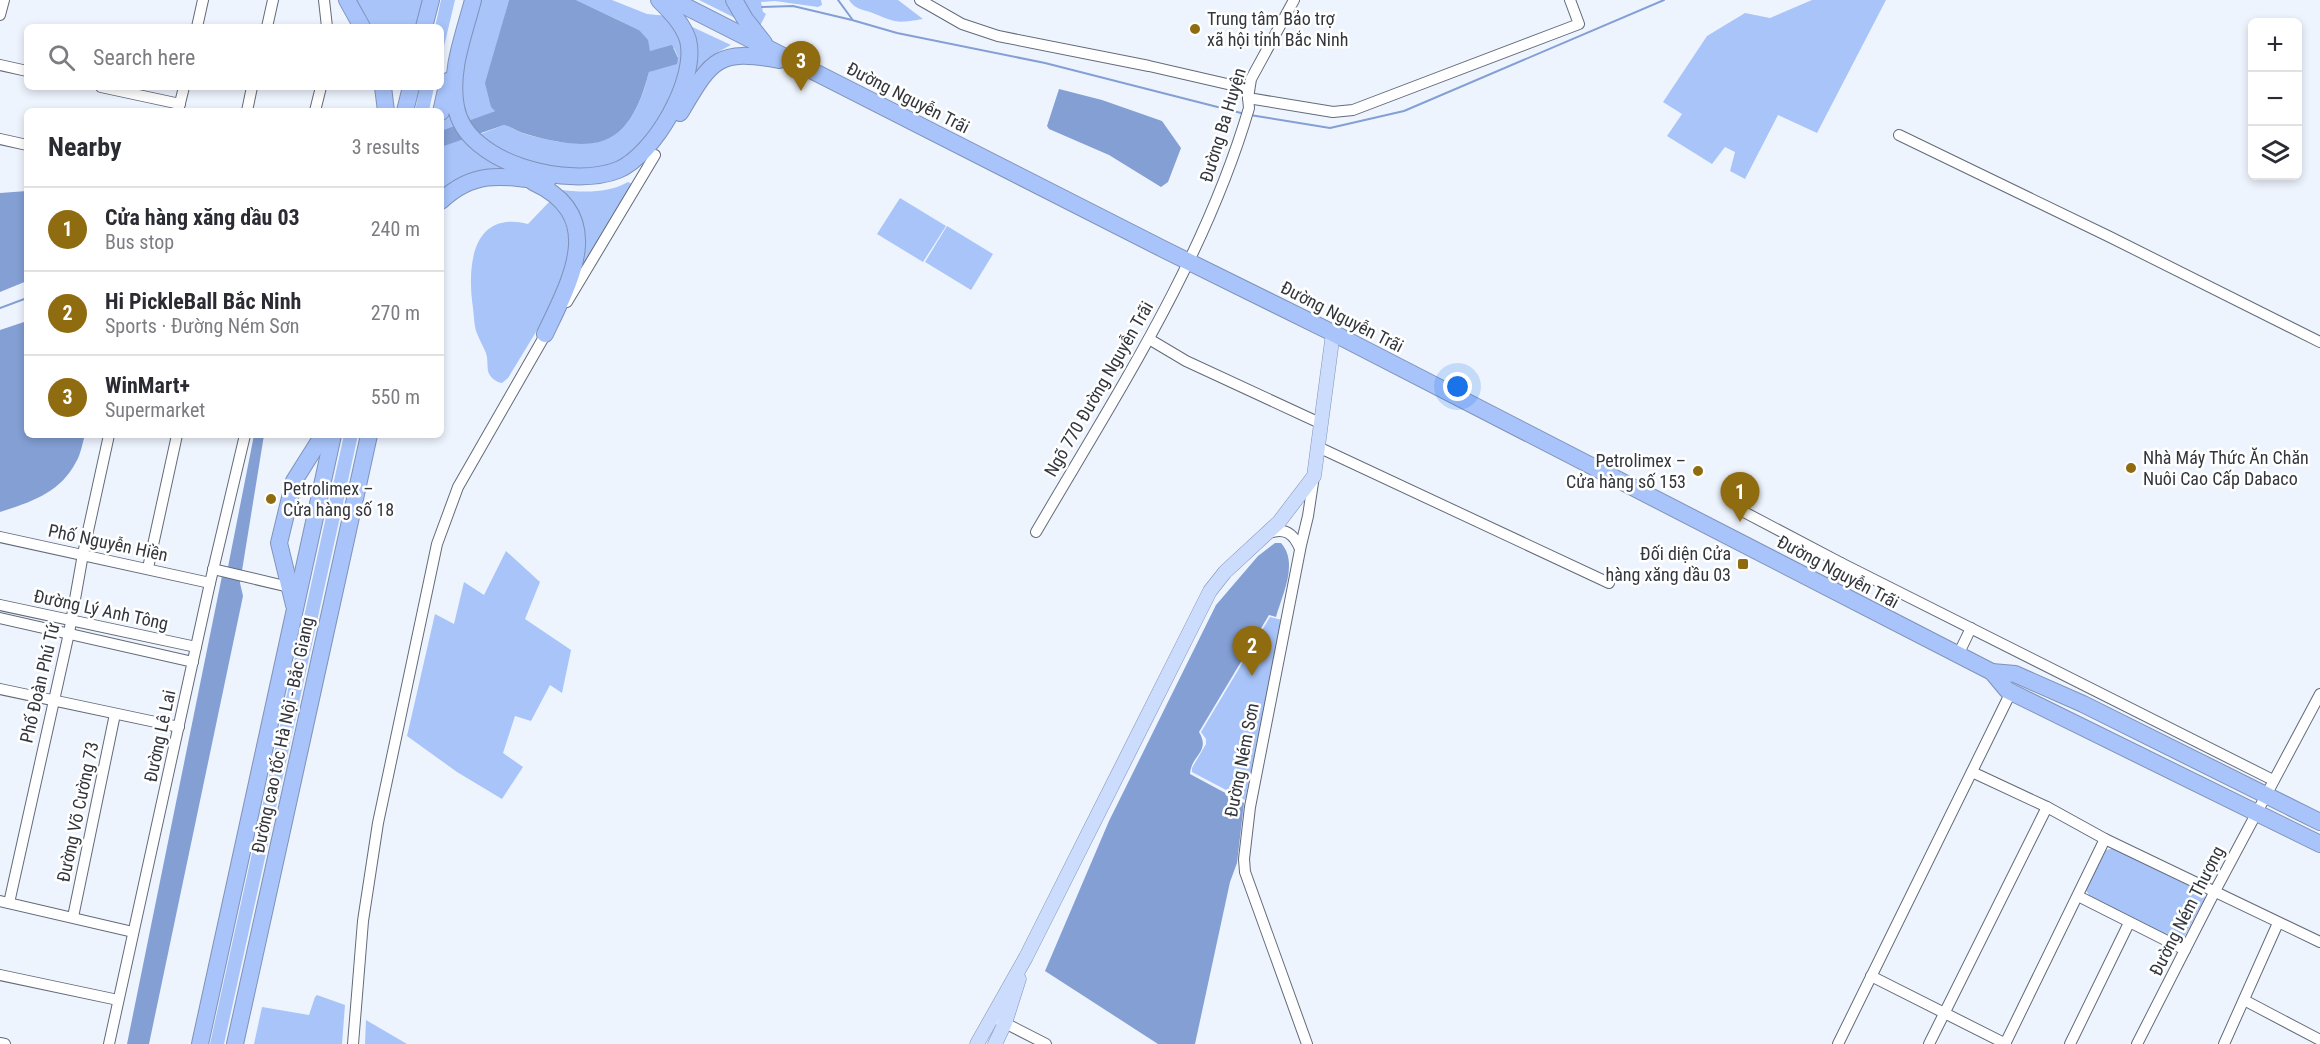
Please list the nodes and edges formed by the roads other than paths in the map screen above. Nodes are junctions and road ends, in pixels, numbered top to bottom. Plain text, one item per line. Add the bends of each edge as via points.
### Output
1 (201, 0) edge
2 (273, 0) edge
3 (324, 0) edge
4 (347, 0) edge
5 (431, 0) edge
6 (467, 0) edge
7 (473, 0) edge
8 (659, 0) edge
9 (673, 0) edge
10 (734, 0) edge
11 (920, 0) edge
12 (1294, 0) edge
13 (1570, 0) edge
14 (197, 24) edge
15 (268, 24) edge
16 (327, 24) edge
17 (360, 24) edge
18 (425, 24) edge
19 (768, 48) junction
20 (798, 64) junction
21 (0, 65) edge
22 (24, 70) edge
23 (112, 90) edge
24 (183, 90) edge
25 (251, 90) edge
26 (320, 90) edge
27 (383, 90) edge
28 (410, 90) edge
29 (1249, 98) junction
30 (179, 108) edge
31 (248, 108) edge
32 (316, 108) edge
33 (386, 108) edge
34 (406, 108) edge
35 (442, 108) edge
36 (1899, 135) dead end
37 (0, 139) edge
38 (24, 144) edge
39 (656, 155) junction
40 (527, 179) junction
41 (444, 199) edge
42 (1188, 262) junction
43 (1333, 333) junction
44 (545, 334) junction
45 (1149, 339) junction
46 (2320, 342) edge
47 (1322, 424) junction
48 (108, 438) edge
49 (176, 438) edge
50 (244, 438) edge
51 (321, 438) edge
52 (332, 438) edge
53 (369, 440) edge
54 (1318, 447) junction
55 (1314, 476) junction
56 (1744, 512) dead end
57 (1036, 532) dead end
58 (1266, 534) junction
59 (0, 537) edge
60 (1300, 550) junction
61 (83, 554) junction
62 (1841, 563) junction
63 (148, 568) junction
64 (213, 569) junction
65 (210, 583) junction
66 (1609, 583) dead end
67 (289, 587) junction
68 (1829, 588) junction
69 (0, 605) edge
70 (295, 610) junction
71 (0, 618) edge
72 (71, 620) junction
73 (1971, 628) junction
74 (69, 633) junction
75 (196, 648) junction
76 (1958, 655) junction
77 (193, 662) junction
78 (1992, 672) junction
79 (2091, 688) junction
80 (0, 689) edge
81 (2011, 692) junction
82 (2320, 694) edge
83 (52, 700) junction
84 (2083, 704) junction
85 (115, 714) junction
86 (179, 727) junction
87 (2193, 749) junction
88 (1972, 772) junction
89 (2270, 787) junction
90 (2047, 807) junction
91 (2257, 812) junction
92 (2320, 822) edge
93 (2105, 839) junction
94 (2320, 844) edge
95 (2215, 891) junction
96 (2078, 896) junction
97 (268, 899) junction
98 (4, 902) edge
99 (73, 917) junction
100 (2129, 923) junction
101 (2278, 923) junction
102 (133, 932) junction
103 (2320, 942) edge
104 (2185, 950) junction
105 (1026, 957) junction
106 (0, 975) edge
107 (1871, 976) junction
108 (118, 1000) junction
109 (2244, 1000) junction
110 (1944, 1013) junction
111 (991, 1016) junction
112 (1005, 1023) junction
113 (2320, 1040) edge
114 (0, 1043) edge
115 (5, 1044) edge
116 (109, 1044) edge
117 (200, 1044) edge
118 (235, 1044) edge
119 (243, 1044) edge
120 (353, 1044) edge
121 (977, 1044) edge
122 (995, 1044) edge
123 (1046, 1044) edge
124 (1307, 1044) edge
125 (1838, 1044) edge
126 (1929, 1044) edge
127 (2005, 1044) edge
128 (2070, 1044) edge
129 (2137, 1044) edge
130 (2224, 1044) edge

1 - 14 street
2 - 15 street
3 - 16 street
4 - 17 highway
5 - 18 highway
6 - 35 highway
7 - 8 highway via 453,77 456,108 464,126 498,158 536,170 589,176 618,170 641,154 657,135 682,88 689,64 688,41 680,23
9 - 19 highway, Đường Nguyễn Trãi
10 - 19 highway
11 - 29 street via 962,24 998,36 1149,66
12 - 29 street, Đường Ba Huyện via 1251,79
13 - 29 street via 1579,24 1353,110 1333,112
19 - 20 highway, Đường Nguyễn Trãi
20 - 39 highway via 745,54 728,57 715,65 705,74
20 - 42 highway, Đường Nguyễn Trãi
21 - 22 street
23 - 30 street
24 - 30 street
25 - 31 street
26 - 32 street
27 - 33 highway
28 - 34 highway
29 - 42 street, Đường Ba Huyện via 1214,209
36 - 46 street
37 - 38 street
39 - 40 highway via 629,176 602,184 571,186
39 - 44 street
40 - 41 highway via 498,176 474,180
40 - 44 highway via 550,191 565,206 578,250 566,289
42 - 43 highway, Đường Nguyễn Trãi
42 - 45 street, Ngõ 770 Đường Nguyễn Trãi
43 - 47 main road, Đường Ném Sơn
43 - 68 highway, Đường Nguyễn Trãi
44 - 120 street via 458,487 437,544 374,846 363,921
45 - 47 street via 1186,361
45 - 57 street, Ngõ 770 Đường Nguyễn Trãi
47 - 54 main road, Đường Ném Sơn
48 - 61 street, Phố Đoàn Phú Tứ
49 - 63 street
50 - 64 street, Đường Lê Lai
51 - 67 highway via 294,481 279,543
52 - 70 highway, Đường cao tốc Hà Nội - Bắc Giang
53 - 97 highway, Đường cao tốc Hà Nội - Bắc Giang
54 - 55 main road, Đường Ném Sơn
54 - 66 street
55 - 58 main road
55 - 60 street, Đường Ném Sơn
56 - 62 street
58 - 60 street via 1285,531 1295,538
58 - 105 main road via 1210,591
59 - 61 street, Phố Nguyễn Hiền
60 - 124 street, Đường Ném Sơn via 1250,807 1244,859 1245,872
61 - 63 street, Phố Nguyễn Hiền
61 - 72 street, Phố Đoàn Phú Tứ
62 - 68 street
62 - 73 street
63 - 65 street, Phố Nguyễn Hiền
64 - 65 street, Đường Lê Lai
64 - 67 street
65 - 75 street, Đường Lê Lai
67 - 70 highway
68 - 76 highway, Đường Nguyễn Trãi
69 - 72 street, Đường Lý Anh Tông
70 - 117 highway, Đường cao tốc Hà Nội - Bắc Giang
71 - 74 street, Đường Lý Anh Tông
72 - 74 street, Phố Đoàn Phú Tứ
72 - 75 street, Đường Lý Anh Tông
73 - 76 street
73 - 79 street
74 - 77 street, Đường Lý Anh Tông
74 - 83 street, Phố Đoàn Phú Tứ
75 - 77 street, Đường Lê Lai
76 - 78 highway, Đường Nguyễn Trãi
77 - 86 street, Đường Lê Lai
78 - 81 highway, Đường Nguyễn Trãi
78 - 84 highway, Đường Nguyễn Trãi via 2015,674
79 - 84 street
79 - 87 street
80 - 83 street
81 - 88 street
81 - 91 highway, Đường Nguyễn Trãi
82 - 89 street, Đường Ném Thượng
83 - 85 street
83 - 98 street, Phố Đoàn Phú Tứ
84 - 87 highway, Đường Nguyễn Trãi
85 - 86 street
85 - 99 street, Đường Võ Cường 73
86 - 102 street, Đường Lê Lai
87 - 89 highway, Đường Nguyễn Trãi
88 - 90 street
88 - 107 street
89 - 91 street, Đường Ném Thượng
89 - 92 highway, Đường Nguyễn Trãi
90 - 93 street
90 - 110 street
91 - 94 highway, Đường Nguyễn Trãi
91 - 95 street, Đường Ném Thượng
93 - 95 street
93 - 96 street
95 - 101 street
95 - 104 street, Đường Ném Thượng
96 - 100 street
96 - 127 street
97 - 118 highway, Đường cao tốc Hà Nội - Bắc Giang
97 - 119 highway
98 - 99 street
99 - 102 street
100 - 104 street
100 - 128 street
101 - 103 street
101 - 109 street
102 - 108 street, Đường Lê Lai
104 - 129 street, Đường Ném Thượng
105 - 111 main road
105 - 112 main road
106 - 108 street
107 - 110 street
107 - 125 street
108 - 116 street, Đường Lê Lai
109 - 113 street
109 - 130 street
110 - 126 street
110 - 127 street
111 - 112 street
111 - 121 main road
112 - 122 main road
112 - 123 street
114 - 115 street

